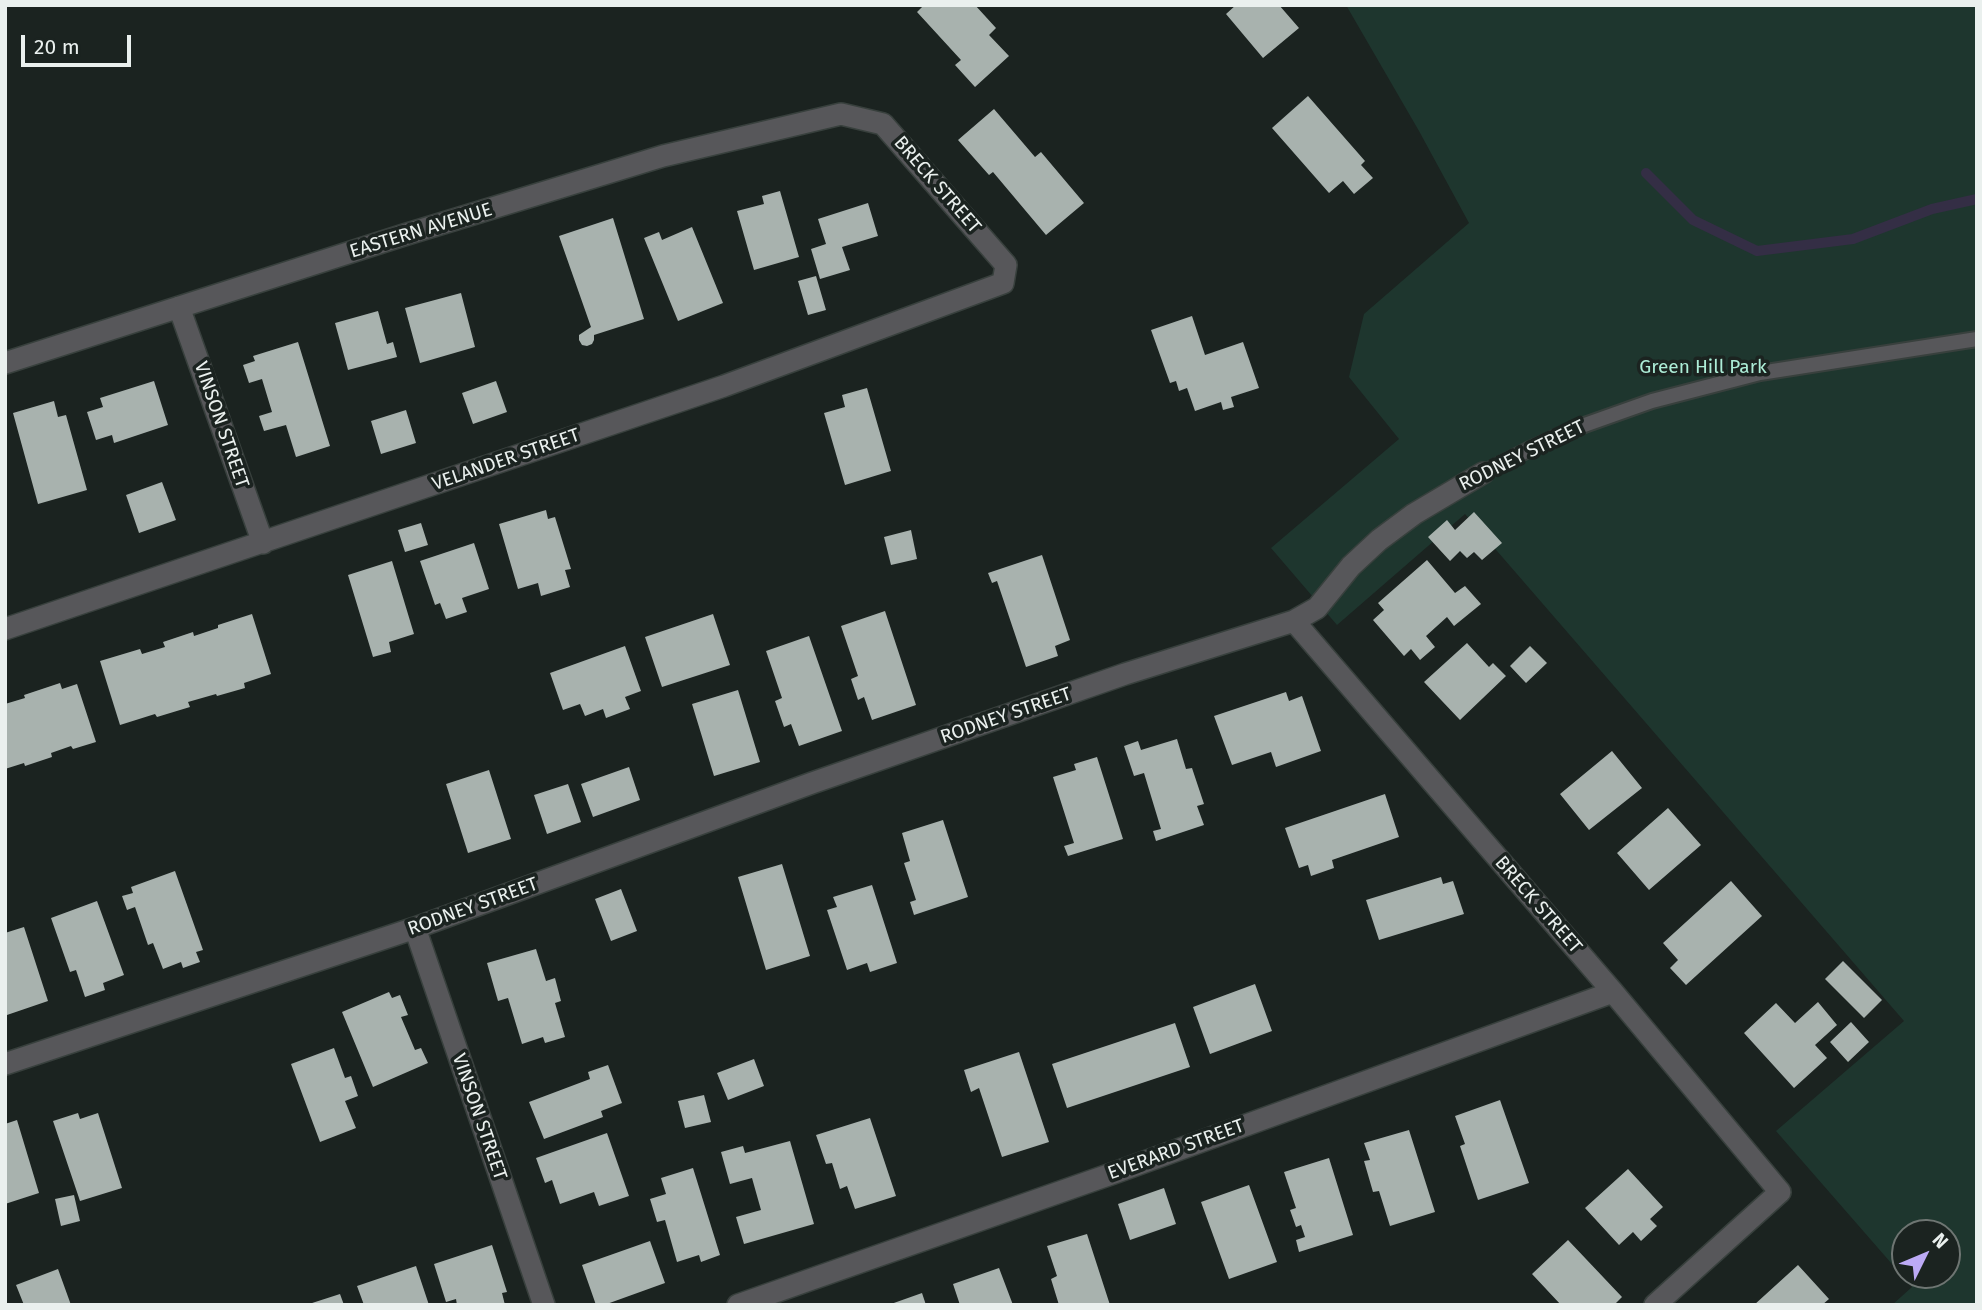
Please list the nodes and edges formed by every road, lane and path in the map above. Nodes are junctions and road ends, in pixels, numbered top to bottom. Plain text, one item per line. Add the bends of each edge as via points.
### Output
1 (841, 114) joint
2 (1003, 283) joint
3 (179, 307) junction
4 (1977, 339) edge
5 (5, 363) edge
6 (1483, 473) joint
7 (263, 543) junction
8 (1294, 621) junction
9 (5, 629) edge
10 (415, 928) junction
11 (1613, 992) junction
12 (5, 1064) edge
13 (544, 1305) edge
14 (738, 1305) edge
15 (1656, 1305) edge

1 - 2 street, BRECK STREET via 883,124 1006,265
1 - 3 street, EASTERN AVENUE via 663,156
2 - 7 street, VELANDER STREET via 724,386
3 - 5 street, EASTERN AVENUE
3 - 7 street, VINSON STREET
4 - 6 lane, RODNEY STREET via 1760,373 1652,401 1576,428
6 - 8 street, RODNEY STREET via 1379,540 1317,608
7 - 9 street, VELANDER STREET
8 - 10 street, RODNEY STREET via 825,778
8 - 11 street, BRECK STREET
10 - 12 street, RODNEY STREET
10 - 13 street, VINSON STREET
11 - 14 street, EVERARD STREET
11 - 15 street, BRECK STREET via 1780,1192

